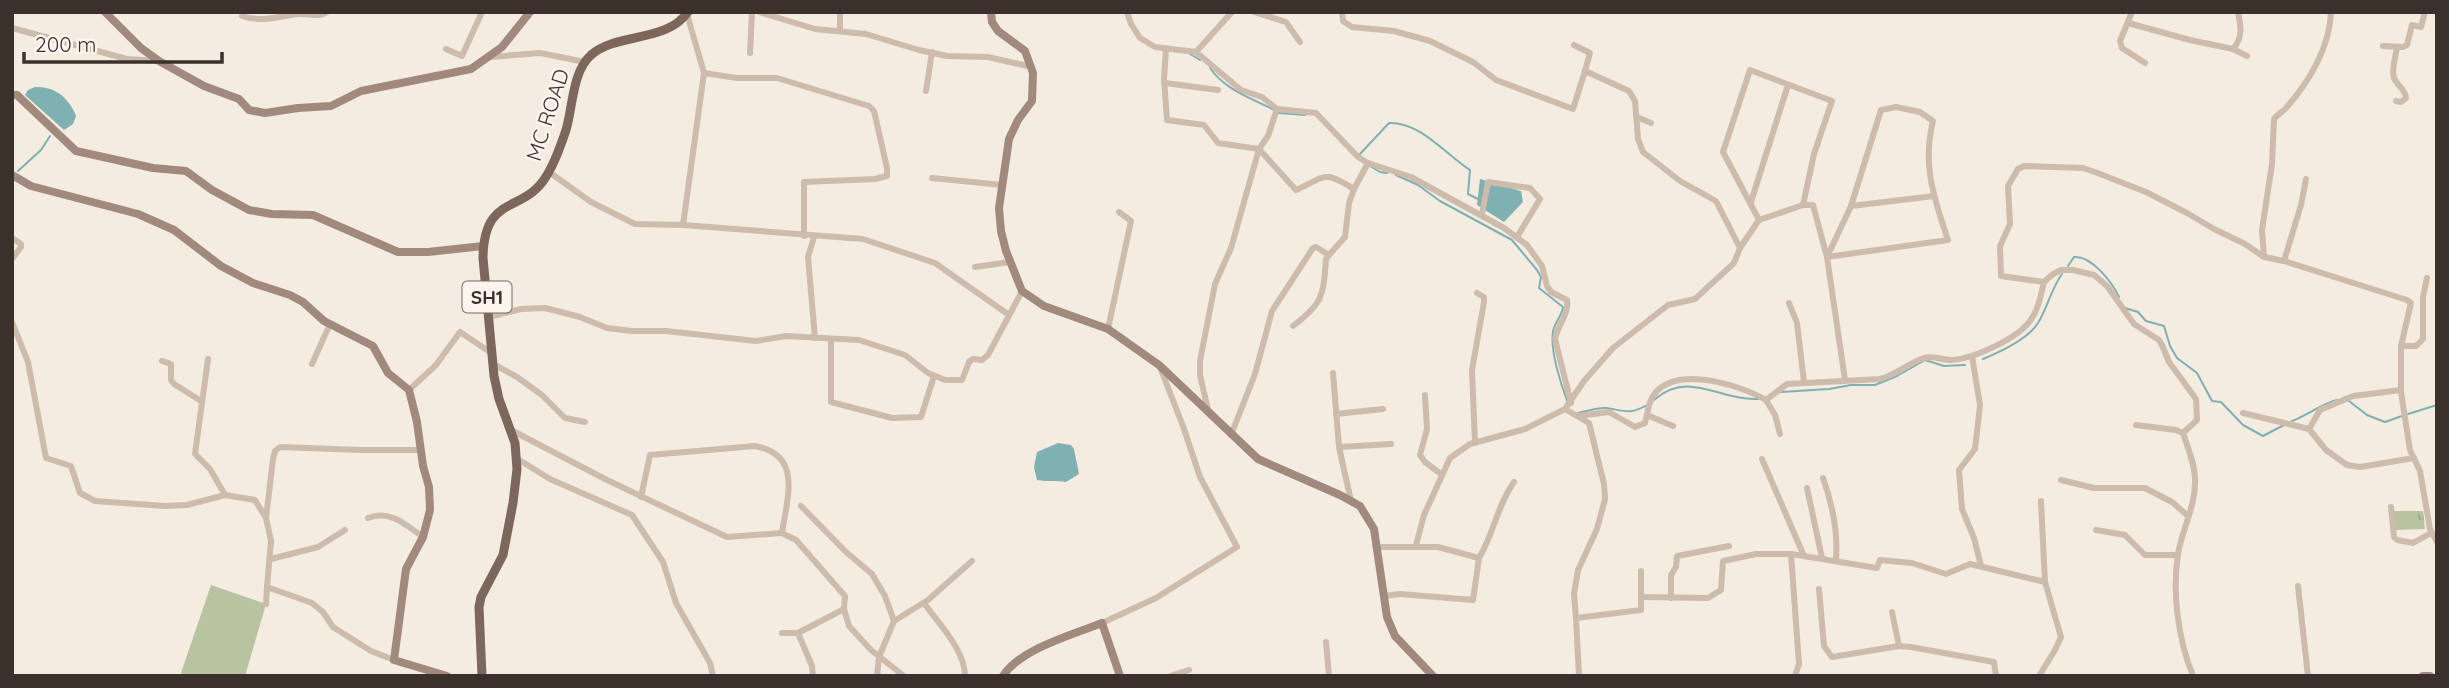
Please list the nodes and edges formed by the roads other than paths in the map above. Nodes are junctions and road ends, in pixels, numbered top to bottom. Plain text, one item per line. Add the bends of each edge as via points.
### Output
1 (105, 12) edge
2 (327, 12) edge
3 (482, 12) edge
4 (530, 12) edge
5 (752, 12) edge
6 (759, 12) edge
7 (840, 12) edge
8 (991, 12) edge
9 (1127, 12) edge
10 (1232, 12) edge
11 (1254, 12) edge
12 (1342, 12) edge
13 (2132, 12) edge
14 (2238, 12) edge
15 (2331, 12) edge
16 (2424, 12) edge
17 (687, 13) edge
18 (242, 16) dead end
19 (2128, 23) junction
20 (12, 28) edge
21 (840, 31) junction
22 (1300, 42) dead end
23 (1574, 45) dead end
24 (2383, 46) dead end
25 (2398, 47) junction
26 (446, 49) dead end
27 (1166, 49) junction
28 (2233, 49) junction
29 (932, 52) junction
30 (1196, 52) junction
31 (750, 53) dead end
32 (2247, 56) dead end
33 (490, 57) junction
34 (159, 61) junction
35 (585, 62) junction
36 (2145, 63) dead end
37 (1032, 67) junction
38 (1585, 71) junction
39 (704, 74) junction
40 (1165, 83) junction
41 (1788, 85) junction
42 (1217, 90) dead end
43 (926, 91) dead end
44 (12, 95) edge
45 (2396, 101) dead end
46 (1277, 109) junction
47 (1637, 117) junction
48 (1651, 123) dead end
49 (1259, 149) junction
50 (1368, 163) junction
51 (549, 172) junction
52 (12, 175) edge
53 (932, 178) dead end
54 (2306, 179) dead end
55 (1002, 185) junction
56 (1354, 189) junction
57 (1934, 196) junction
58 (1751, 202) junction
59 (1803, 205) junction
60 (1851, 206) junction
61 (1119, 212) dead end
62 (1482, 214) junction
63 (1759, 220) junction
64 (683, 225) junction
65 (804, 236) junction
66 (814, 237) junction
67 (1517, 237) junction
68 (12, 238) edge
69 (484, 246) junction
70 (1740, 248) junction
71 (1329, 255) junction
72 (1827, 257) junction
73 (2264, 257) junction
74 (12, 259) edge
75 (2284, 261) junction
76 (1010, 262) junction
77 (975, 267) dead end
78 (2427, 278) dead end
79 (2044, 282) junction
80 (1022, 291) junction
81 (1478, 293) dead end
82 (1789, 303) dead end
83 (1009, 314) junction
84 (489, 317) junction
85 (12, 322) edge
86 (330, 324) junction
87 (1293, 326) dead end
88 (1108, 329) junction
89 (815, 338) junction
90 (831, 339) junction
91 (2401, 346) junction
92 (1972, 356) junction
93 (208, 359) dead end
94 (493, 359) junction
95 (163, 361) dead end
96 (312, 364) dead end
97 (1159, 365) junction
98 (1333, 373) dead end
99 (934, 376) junction
100 (1845, 380) junction
101 (1804, 382) junction
102 (409, 390) junction
103 (2401, 390) junction
104 (1425, 395) dead end
105 (1766, 400) junction
106 (201, 401) junction
107 (1571, 402) junction
108 (1384, 409) dead end
109 (1565, 410) junction
110 (2243, 412) dead end
111 (1336, 414) junction
112 (1210, 415) junction
113 (1647, 415) junction
114 (1578, 416) junction
115 (585, 422) dead end
116 (2136, 425) dead end
117 (1673, 426) dead end
118 (2309, 429) junction
119 (511, 430) junction
120 (2183, 433) junction
121 (1231, 435) junction
122 (1780, 435) dead end
123 (1475, 443) junction
124 (1391, 444) dead end
125 (1339, 447) junction
126 (421, 450) junction
127 (516, 458) junction
128 (2414, 458) junction
129 (1762, 459) dead end
130 (1441, 474) junction
131 (1823, 478) dead end
132 (2061, 480) dead end
133 (1514, 482) dead end
134 (1807, 488) dead end
135 (225, 495) junction
136 (641, 497) junction
137 (1351, 501) junction
138 (2041, 501) dead end
139 (801, 506) dead end
140 (2391, 507) dead end
141 (2188, 516) junction
142 (266, 518) junction
143 (368, 518) dead end
144 (345, 530) dead end
145 (2096, 530) dead end
146 (782, 533) junction
147 (2431, 533) junction
148 (423, 537) junction
149 (2437, 542) edge
150 (1416, 545) junction
151 (1729, 546) dead end
152 (1377, 547) junction
153 (1791, 554) junction
154 (2178, 555) junction
155 (1804, 556) junction
156 (1479, 558) junction
157 (1822, 558) junction
158 (271, 559) junction
159 (1836, 560) junction
160 (972, 561) dead end
161 (1981, 566) junction
162 (1641, 571) dead end
163 (2045, 582) junction
164 (2298, 586) dead end
165 (267, 587) junction
166 (1819, 589) dead end
167 (1384, 596) junction
168 (1641, 597) junction
169 (1671, 598) junction
170 (924, 603) junction
171 (266, 604) dead end
172 (844, 608) junction
173 (1892, 612) dead end
174 (1576, 618) junction
175 (894, 621) junction
176 (1102, 623) junction
177 (782, 633) dead end
178 (798, 633) junction
179 (1326, 642) dead end
180 (1899, 646) junction
181 (879, 657) junction
182 (394, 660) junction
183 (1189, 670) dead end
184 (447, 676) edge
185 (482, 676) edge
186 (713, 676) edge
187 (813, 676) edge
188 (877, 676) edge
189 (904, 676) edge
190 (965, 676) edge
191 (1003, 676) edge
192 (1120, 676) edge
193 (1170, 676) edge
194 (1329, 676) edge
195 (1433, 676) edge
196 (1579, 676) edge
197 (1795, 676) edge
198 (1996, 676) edge
199 (2039, 676) edge
200 (2193, 676) edge
201 (2308, 676) edge
202 (2423, 676) edge
203 (2430, 676) edge

1 - 34 street
2 - 18 street via 252,20
3 - 26 street via 462,56
4 - 33 street
5 - 31 street
6 - 21 street via 815,29
7 - 21 street
8 - 37 street via 998,32 1024,51
9 - 27 street via 1140,38
10 - 30 street
11 - 22 street via 1286,22
12 - 38 street via 1343,21 1352,27 1394,30 1430,41 1473,62 1496,80 1573,109
13 - 19 street
14 - 28 street via 2241,29
15 - 73 street via 2326,44 2273,122 2262,230
16 - 25 street via 2421,27 2412,25 2407,45
17 - 35 main road, MC ROAD via 660,31 608,45
17 - 39 street
19 - 28 street
19 - 36 street via 2120,41 2122,48
20 - 34 street via 127,59
21 - 29 street
23 - 38 street via 1590,53
24 - 25 street
25 - 45 street via 2393,74 2406,98
27 - 30 street
27 - 40 street
28 - 32 street
29 - 37 street
29 - 43 street
30 - 46 street via 1241,90 1262,97
33 - 34 street via 459,73 361,91 331,106 265,113 249,110 239,99
33 - 35 street via 540,53
35 - 51 main road, MC ROAD / SH1
37 - 55 street via 1032,101 1009,139
38 - 47 street via 1629,91
39 - 64 street
39 - 65 street via 777,78 874,111 887,176 804,182
40 - 42 street
40 - 49 street via 1167,120 1204,125 1218,143
41 - 58 street
41 - 58 street via 1750,71 1723,152
41 - 59 street via 1832,101
44 - 69 street via 31,106 76,151 186,171 249,210 313,215 398,252
46 - 49 street
46 - 50 street via 1316,113
47 - 48 street
47 - 70 street via 1643,152 1716,201
49 - 56 street via 1296,190 1329,176
49 - 112 street via 1231,247 1215,284 1200,360
50 - 56 street
50 - 62 street via 1411,177
51 - 64 street via 591,202 635,224
51 - 69 main road, MC ROAD / SH1 via 539,187 496,214
52 - 86 street via 31,186 174,230 229,271 290,295
53 - 55 street
54 - 75 street
55 - 76 street via 1001,231
56 - 71 street via 1345,237
57 - 60 street
57 - 60 street via 1927,142 1933,121 1920,112 1896,107 1881,110
57 - 72 street via 1948,240
58 - 63 street
59 - 63 street
59 - 72 street via 1813,205
60 - 72 street
61 - 88 street via 1131,221
62 - 67 street
62 - 67 street via 1488,182 1530,188 1540,199
63 - 70 street
64 - 65 street
65 - 66 street
66 - 83 street via 863,239 935,263
66 - 89 street via 808,257
67 - 107 street via 1542,266 1551,292 1567,300 1567,312 1555,339
68 - 74 street via 21,244
69 - 84 main road, MC ROAD / SH1
70 - 107 street via 1734,263 1703,294 1668,305 1613,348
71 - 87 street via 1320,301
71 - 121 street via 1312,248 1272,311 1255,374
72 - 100 street
73 - 75 street
73 - 79 street via 2135,187 2088,169 2029,165 2018,169 2008,186 2010,224 2000,246 1999,264 2001,276
75 - 91 street via 2407,300 2411,310
76 - 77 street
76 - 80 street
78 - 91 street via 2423,339 2416,346
79 - 92 street via 2032,319 2009,338
79 - 120 street via 2061,270 2073,270 2094,275 2107,285 2134,324 2162,345 2196,399 2197,420
80 - 83 street
80 - 88 street via 1044,306
81 - 123 street via 1484,296 1472,370
82 - 101 street via 1797,323
83 - 99 street via 988,355 969,362 962,380
84 - 89 street via 545,308 632,331 756,341
84 - 94 main road, MC ROAD / SH1
85 - 135 street via 29,362 46,457 71,466 80,493 95,501 165,506
86 - 96 street
86 - 102 street via 373,346 388,373
88 - 97 street
89 - 90 street
90 - 99 street via 859,340 905,355
90 - 99 street via 831,402 892,418 921,417
91 - 103 street
92 - 100 street via 1926,357 1880,379
92 - 161 street via 1979,416 1975,449 1959,470 1962,509
93 - 106 street
94 - 102 street via 460,332 436,365
94 - 115 street via 565,418
94 - 119 main road, MC ROAD / SH1 via 499,399
95 - 106 street via 171,364 174,384
97 - 112 street
97 - 176 street via 1200,477 1237,547 1156,598
98 - 111 street
100 - 101 street
101 - 105 street via 1787,384
102 - 126 street
103 - 118 street via 2353,396 2320,410
103 - 128 street
104 - 130 street via 1427,429 1420,456
105 - 113 street via 1728,385 1681,379 1656,392
105 - 122 street
106 - 135 street via 195,454 211,469
107 - 109 street
108 - 111 street
109 - 114 street
109 - 123 street via 1525,429
110 - 118 street
111 - 125 street
112 - 121 street
113 - 114 street via 1645,423 1635,427 1609,412
113 - 117 street
114 - 174 street via 1589,423 1605,499 1578,570
116 - 120 street
118 - 128 street via 2326,450 2347,465
119 - 127 main road, MC ROAD / SH1
119 - 136 street
120 - 141 street via 2195,477
121 - 137 street via 1258,459
123 - 130 street via 1450,458
124 - 125 street
125 - 137 street
126 - 142 street via 280,447 273,459
126 - 148 street via 430,504
127 - 185 main road, MC ROAD / SH1 via 503,555 479,607
127 - 186 street via 550,479 632,515 663,562 676,603
128 - 147 street
129 - 155 street
130 - 150 street
131 - 159 street
132 - 141 street via 2095,488 2145,488
133 - 156 street via 1503,497
134 - 157 street
135 - 142 street via 255,500
136 - 146 street via 727,537
136 - 146 street via 650,455 765,448 783,461 790,473
137 - 152 street via 1360,506 1374,529
138 - 163 street
139 - 175 street via 872,574
140 - 147 street via 2397,540 2413,542
141 - 154 street
142 - 158 street
143 - 148 street via 378,514 397,519
144 - 158 street via 318,547
145 - 154 street via 2125,535 2145,555
146 - 172 street via 796,540 845,596
147 - 149 street
148 - 182 street via 406,569
150 - 152 street
150 - 156 street
151 - 169 street via 1677,556
152 - 167 street
153 - 155 street
153 - 169 street via 1756,554 1723,561 1721,590 1708,598
153 - 197 street via 1799,664
154 - 200 street via 2176,601
155 - 157 street
156 - 167 street via 1472,600
157 - 159 street
158 - 165 street
159 - 161 street via 1877,568 1880,559 1946,574 1969,564
160 - 170 street
161 - 163 street
162 - 168 street
163 - 199 street via 2061,637
164 - 201 street
165 - 171 street
165 - 182 street via 312,603 333,627 371,652
166 - 180 street via 1824,646 1829,655
167 - 195 street via 1395,636
168 - 169 street
168 - 174 street via 1637,612
170 - 175 street
170 - 190 street via 957,650
172 - 178 street
172 - 181 street via 849,626
173 - 180 street
174 - 196 street
175 - 181 street
176 - 191 street via 1025,656
176 - 192 street
177 - 178 street
178 - 187 street
179 - 194 street
180 - 198 street via 1994,662
181 - 188 street
181 - 189 street
182 - 184 street
183 - 193 street
202 - 203 street

